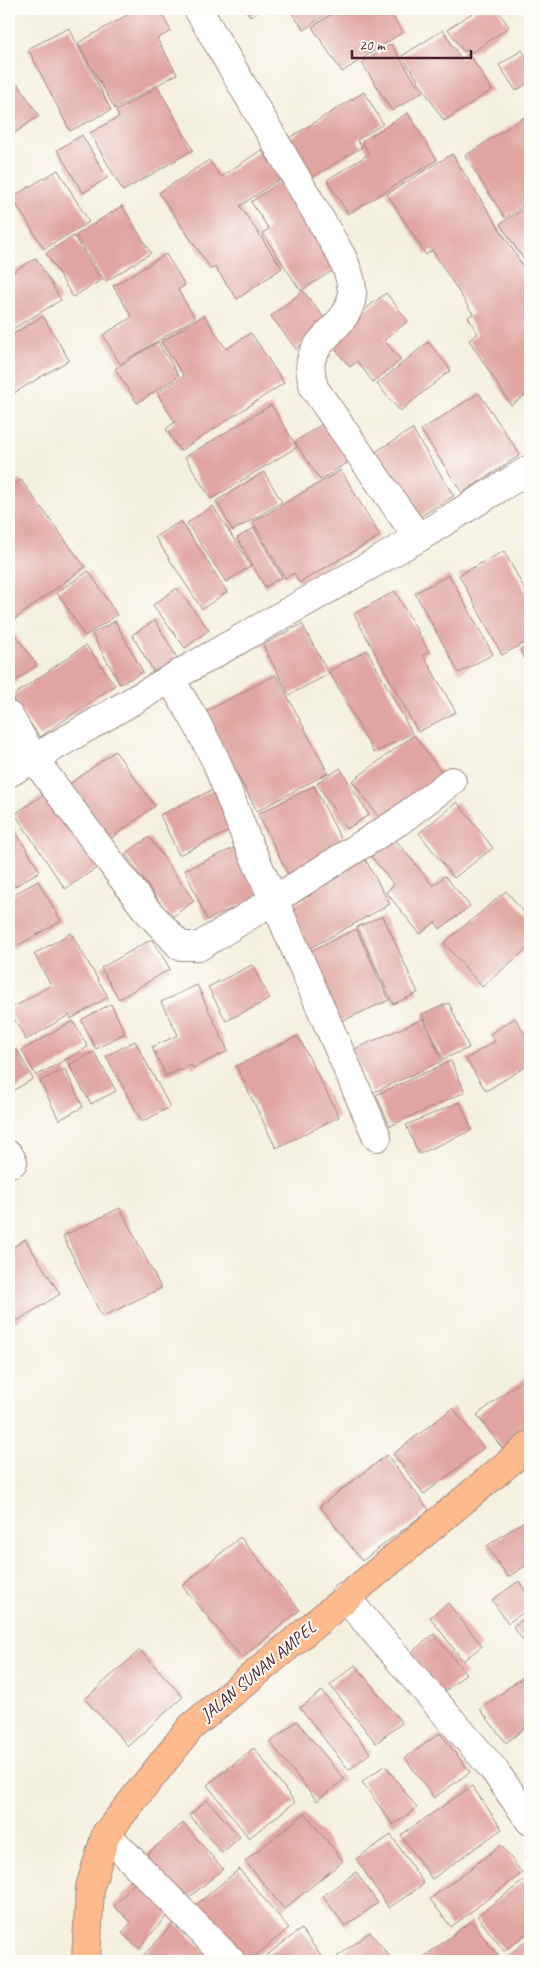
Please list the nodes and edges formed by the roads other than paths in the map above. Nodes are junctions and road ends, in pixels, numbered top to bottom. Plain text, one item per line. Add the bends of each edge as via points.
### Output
1 (198, 9) edge
2 (530, 468) edge
3 (418, 538) junction
4 (170, 679) junction
5 (9, 716) edge
6 (34, 759) junction
7 (9, 773) edge
8 (452, 781) dead end
9 (274, 900) junction
10 (377, 1137) dead end
11 (530, 1445) edge
12 (345, 1597) junction
13 (530, 1822) edge
14 (106, 1834) junction
15 (86, 1961) edge
16 (231, 1961) edge

1 - 3 street via 341,255 349,275 352,296 347,312 312,357 310,372 314,388
2 - 3 street
3 - 4 street
4 - 6 street
4 - 9 street via 196,720 216,761
5 - 6 street
6 - 7 street
6 - 9 street via 144,907 180,946 200,946
8 - 9 street via 398,822
9 - 10 street
11 - 12 main road, JALAN SUNAN AMPEL
12 - 13 street via 494,1770
12 - 14 main road, JALAN SUNAN AMPEL via 191,1726
14 - 15 main road, JALAN SUNAN AMPEL via 90,1887
14 - 16 street

